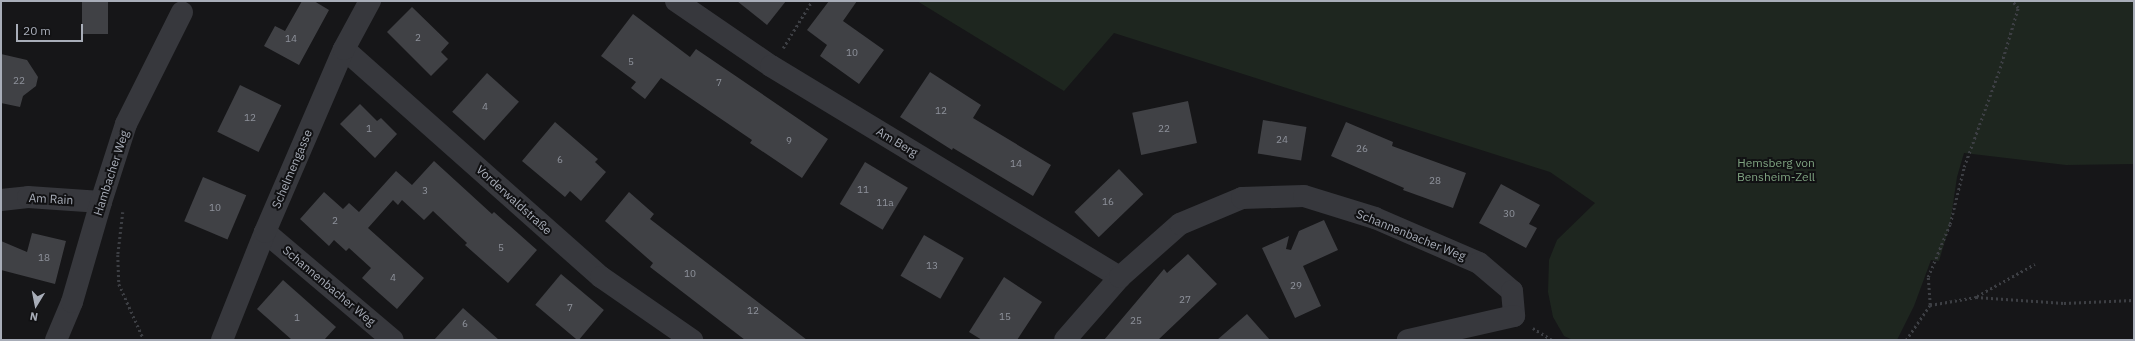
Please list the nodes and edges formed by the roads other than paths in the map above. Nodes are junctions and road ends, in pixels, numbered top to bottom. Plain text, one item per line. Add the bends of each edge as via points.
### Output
1 (370, 1) edge
2 (676, 1) edge
3 (182, 12) dead end
4 (344, 49) junction
5 (1, 200) edge
6 (101, 202) junction
7 (265, 232) junction
8 (1120, 277) junction
9 (56, 340) edge
10 (222, 340) edge
11 (393, 340) edge
12 (692, 340) edge
13 (1065, 340) edge
14 (1408, 340) edge

1 - 4 street, Schelmengasse
2 - 8 street, Am Berg via 771,66
3 - 6 street, Hambacher Weg via 126,124
4 - 7 street, Schelmengasse
4 - 12 street, Vorderwaldstraße via 601,277
5 - 6 street, Am Rain via 28,197
6 - 9 street, Hambacher Weg via 72,302
7 - 10 street, Schelmengasse
7 - 11 street, Schannenbacher Weg
8 - 13 street, Schannenbacher Weg
8 - 14 street, Schannenbacher Weg via 1180,224 1242,198 1304,196 1375,218 1479,263 1512,291 1514,316

